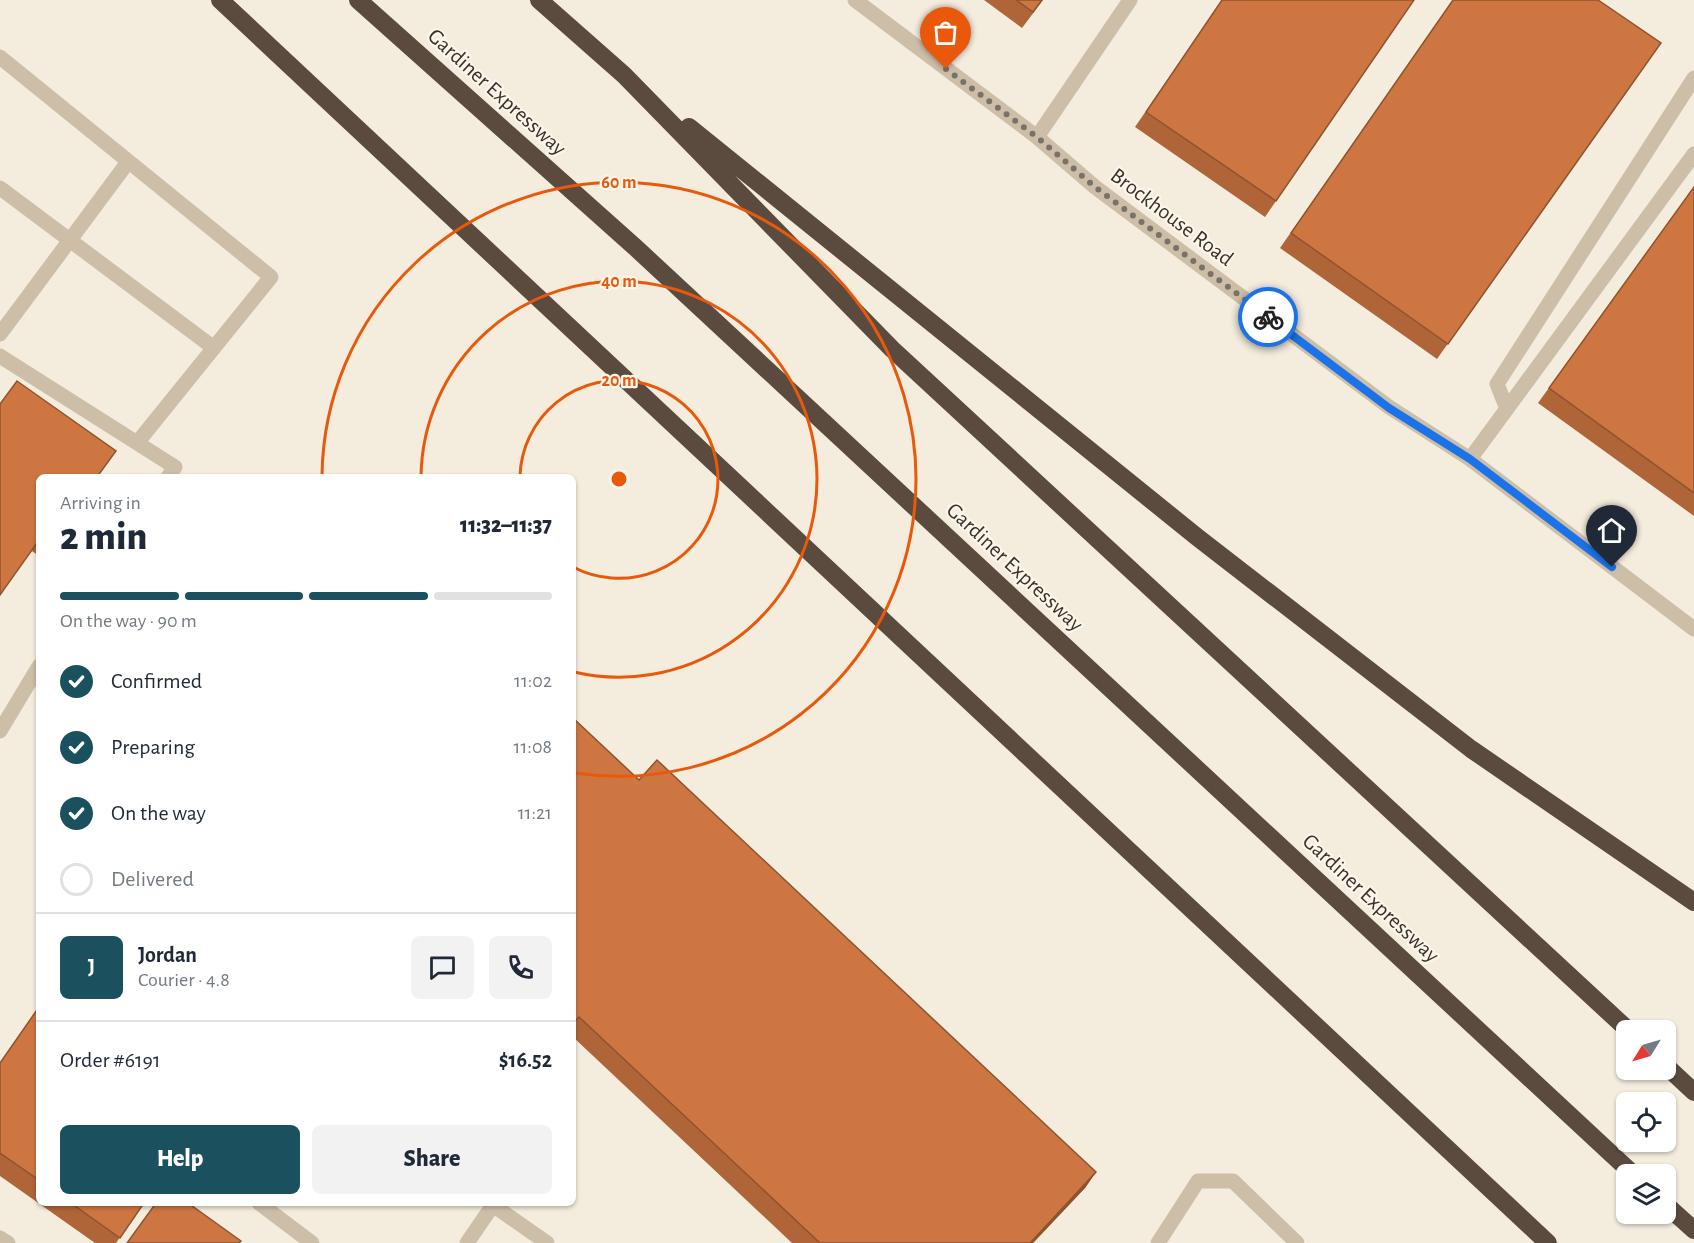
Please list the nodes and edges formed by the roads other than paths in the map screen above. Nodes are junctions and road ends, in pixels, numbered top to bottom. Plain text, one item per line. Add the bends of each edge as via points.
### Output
1 (219, 0) edge
2 (358, 0) edge
3 (539, 0) edge
4 (855, 0) edge
5 (1130, 0) edge
6 (0, 57) edge
7 (624, 75) junction
8 (1694, 78) edge
9 (1037, 137) junction
10 (1694, 154) edge
11 (128, 162) junction
12 (0, 188) edge
13 (70, 240) junction
14 (0, 334) edge
15 (214, 348) junction
16 (0, 356) edge
17 (1507, 409) junction
18 (137, 443) junction
19 (1470, 459) junction
20 (170, 474) edge
21 (1694, 629) edge
22 (36, 671) edge
23 (0, 731) edge
24 (1694, 902) edge
25 (1617, 1020) edge
26 (1676, 1075) edge
27 (1694, 1092) edge
28 (1622, 1164) edge
29 (263, 1206) edge
30 (492, 1206) edge
31 (494, 1206) edge
32 (1676, 1214) edge
33 (1694, 1230) edge
34 (0, 1238) edge
35 (8, 1243) edge
36 (312, 1243) edge
37 (467, 1243) edge
38 (547, 1243) edge
39 (1158, 1243) edge
40 (1297, 1243) edge
41 (1548, 1243) edge

1 - 41 highway via 563,317
2 - 28 highway, Gardiner Expressway via 636,248
3 - 7 highway
4 - 9 street, Brockhouse Road
5 - 9 street
6 - 11 street
7 - 24 highway via 1197,537 1472,749
7 - 25 highway via 892,349
8 - 17 street via 1497,384
9 - 19 street, Brockhouse Road via 1095,187 1389,408
10 - 17 street
11 - 13 street
11 - 15 street via 271,277
12 - 13 street
13 - 14 street
13 - 15 street
15 - 18 street
16 - 18 street
17 - 19 street
18 - 20 street via 175,467
19 - 21 street, Brockhouse Road
22 - 23 street
26 - 27 highway
29 - 36 street
30 - 37 street
31 - 38 street
32 - 33 highway
34 - 35 street
39 - 40 street via 1198,1181 1233,1181

